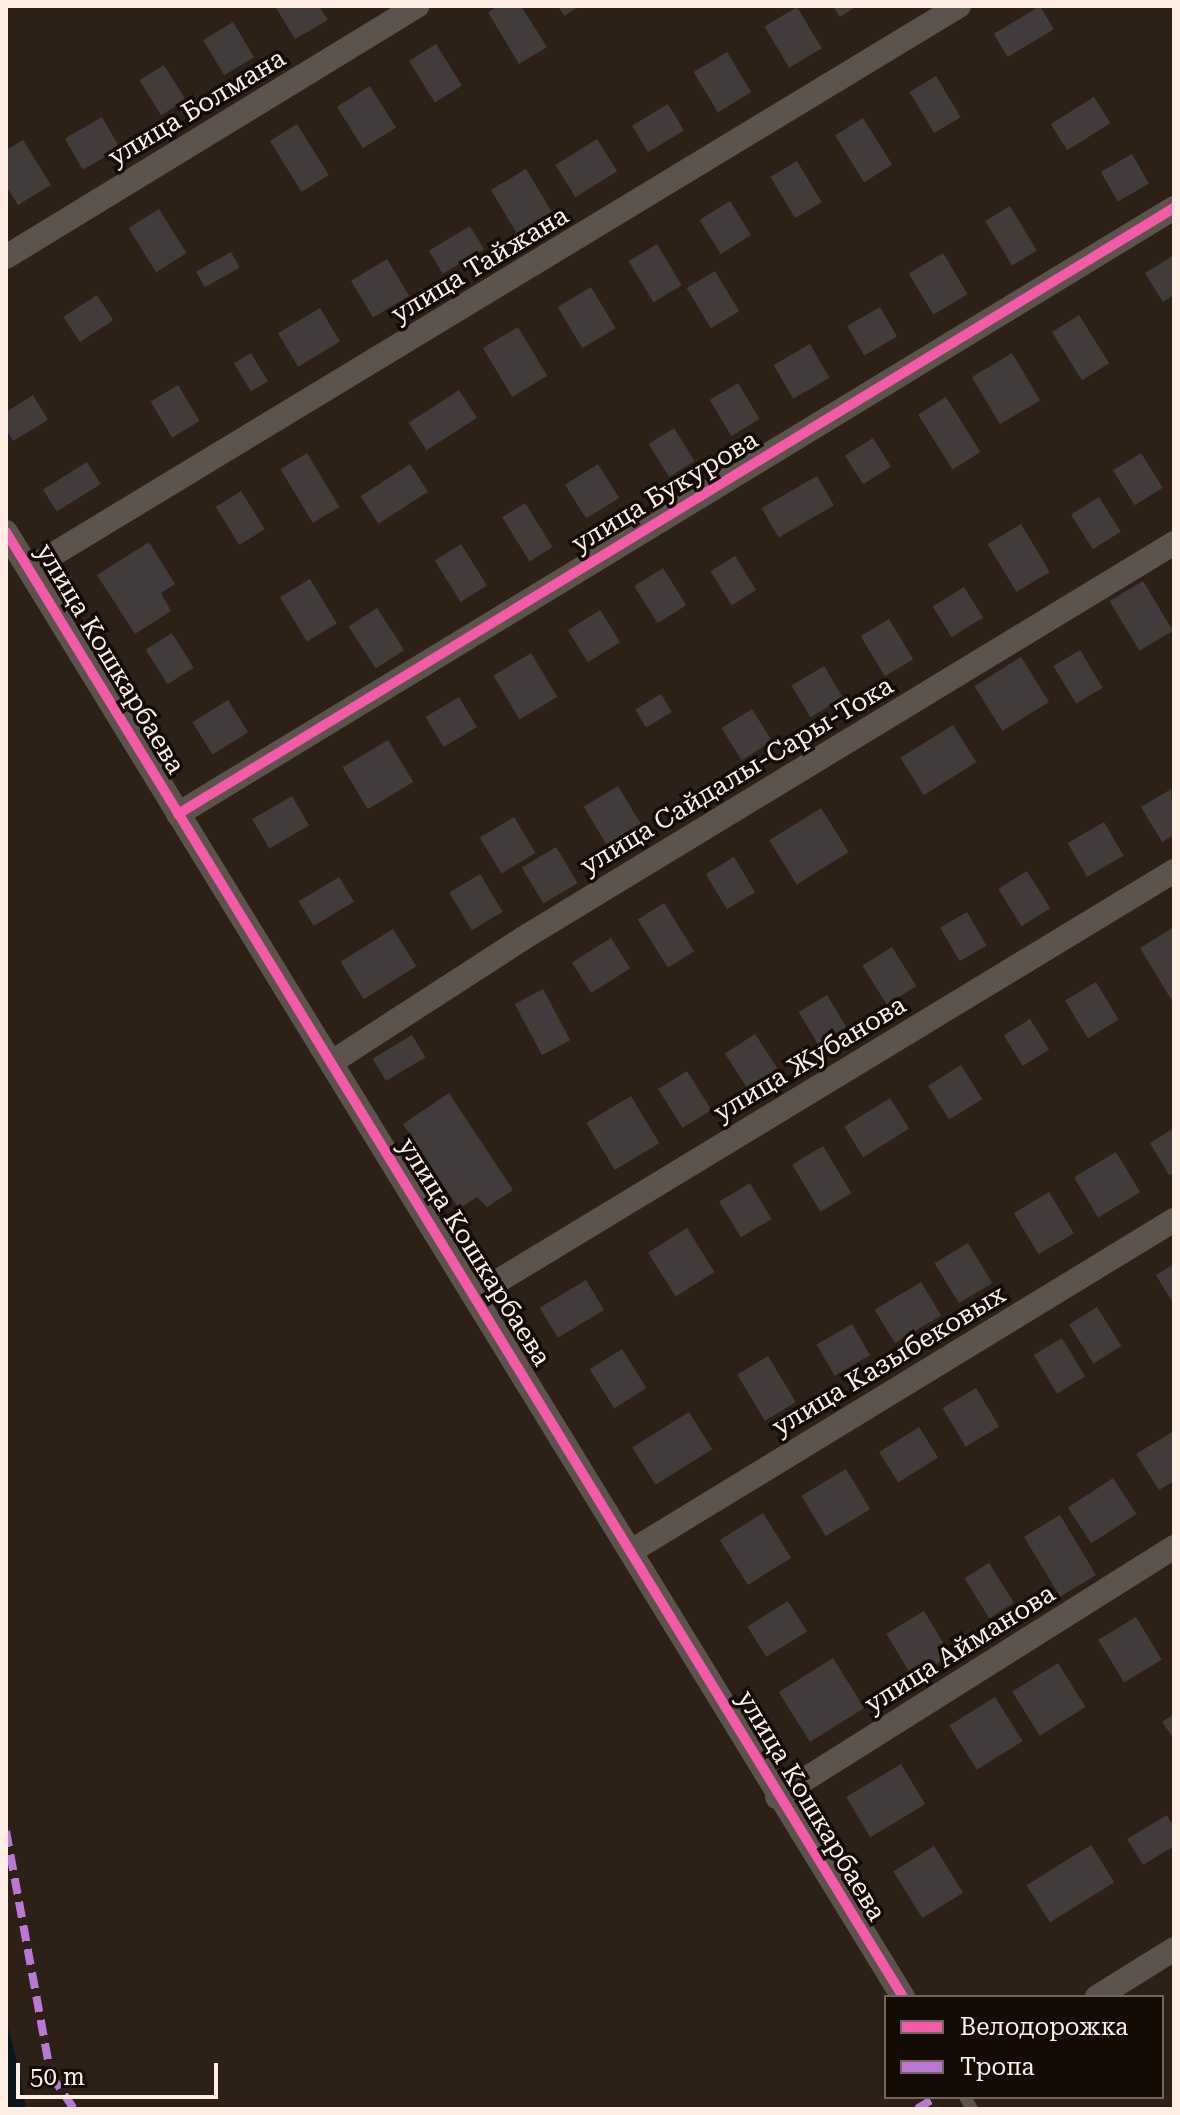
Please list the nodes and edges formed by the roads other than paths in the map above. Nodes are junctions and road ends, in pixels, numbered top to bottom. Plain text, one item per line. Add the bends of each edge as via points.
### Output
1 (417, 6) edge
2 (959, 6) edge
3 (1174, 208) edge
4 (6, 257) edge
5 (6, 532) edge
6 (1174, 543) edge
7 (29, 569) junction
8 (178, 814) junction
9 (1174, 871) edge
10 (332, 1062) junction
11 (1174, 1220) edge
12 (475, 1295) junction
13 (1174, 1547) edge
14 (633, 1550) junction
15 (777, 1797) junction
16 (1174, 1949) edge
17 (902, 1995) edge
18 (1100, 1995) edge

1 - 4 street, улица Болмана
2 - 7 street, улица Тайжана
3 - 8 street, улица Букурова
5 - 7 street, улица Кошкарбаева
6 - 10 street, улица Сайдалы-Сары-Тока via 522,939
7 - 8 street, улица Кошкарбаева
8 - 10 street, улица Кошкарбаева
9 - 12 street, улица Жубанова
10 - 12 street, улица Кошкарбаева
11 - 14 street, улица Казыбековых
12 - 14 street, улица Кошкарбаева
13 - 15 street, улица Айманова
14 - 15 street, улица Кошкарбаева
15 - 17 street, улица Кошкарбаева
16 - 18 street

